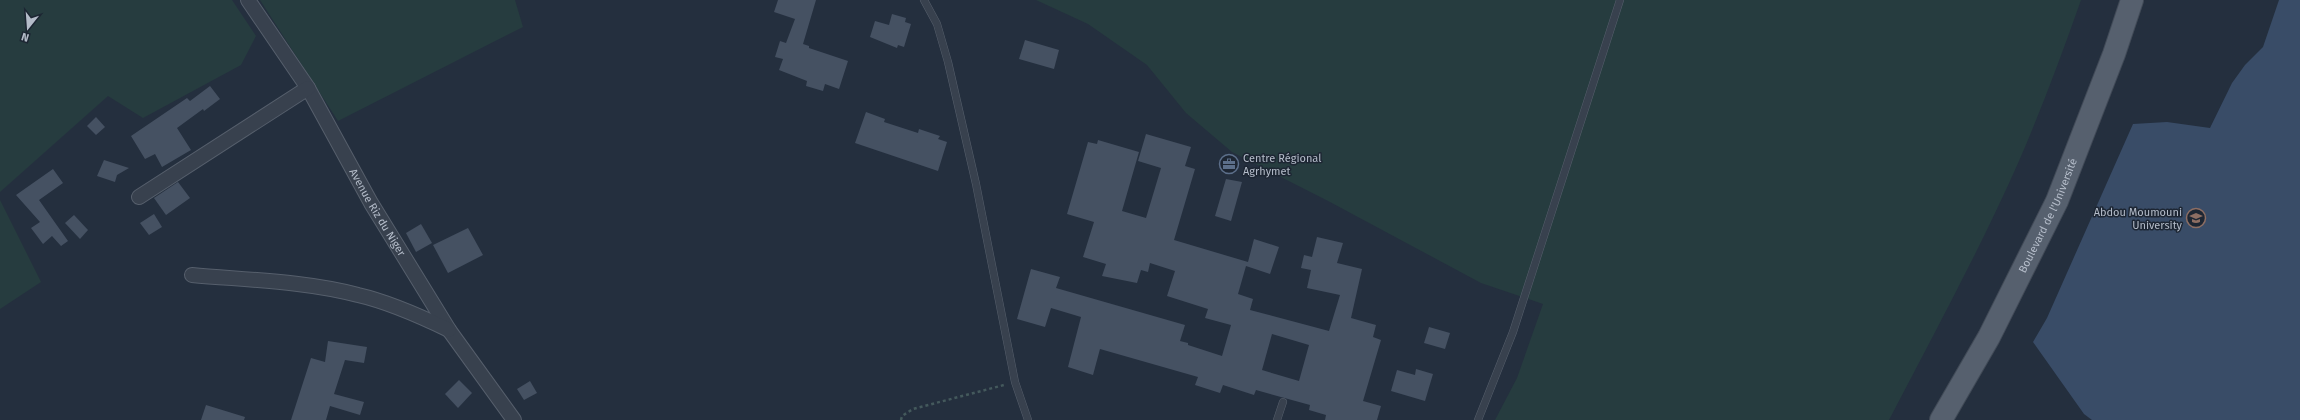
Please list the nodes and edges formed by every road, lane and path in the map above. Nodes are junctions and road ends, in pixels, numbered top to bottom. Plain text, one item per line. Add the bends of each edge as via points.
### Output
1 (248, 0) edge
2 (924, 0) edge
3 (1620, 0) edge
4 (2132, 0) edge
5 (308, 88) junction
6 (139, 197) dead end
7 (192, 275) dead end
8 (449, 330) junction
9 (1015, 382) junction
10 (1283, 402) dead end
11 (514, 420) edge
12 (901, 420) edge
13 (1028, 420) edge
14 (1277, 420) edge
15 (1478, 420) edge
16 (1941, 420) edge

1 - 5 street, Avenue Riz du Niger
2 - 9 lane via 936,24 948,62 976,184
3 - 15 lane via 1513,332
4 - 16 main road, Boulevard de l'Université via 2114,54 2057,201 1989,337
5 - 6 street
5 - 8 street, Avenue Riz du Niger via 371,203
7 - 8 street via 345,292 389,305
8 - 11 street, Avenue Riz du Niger
9 - 12 path via 913,409 902,416
9 - 13 lane
10 - 14 lane

